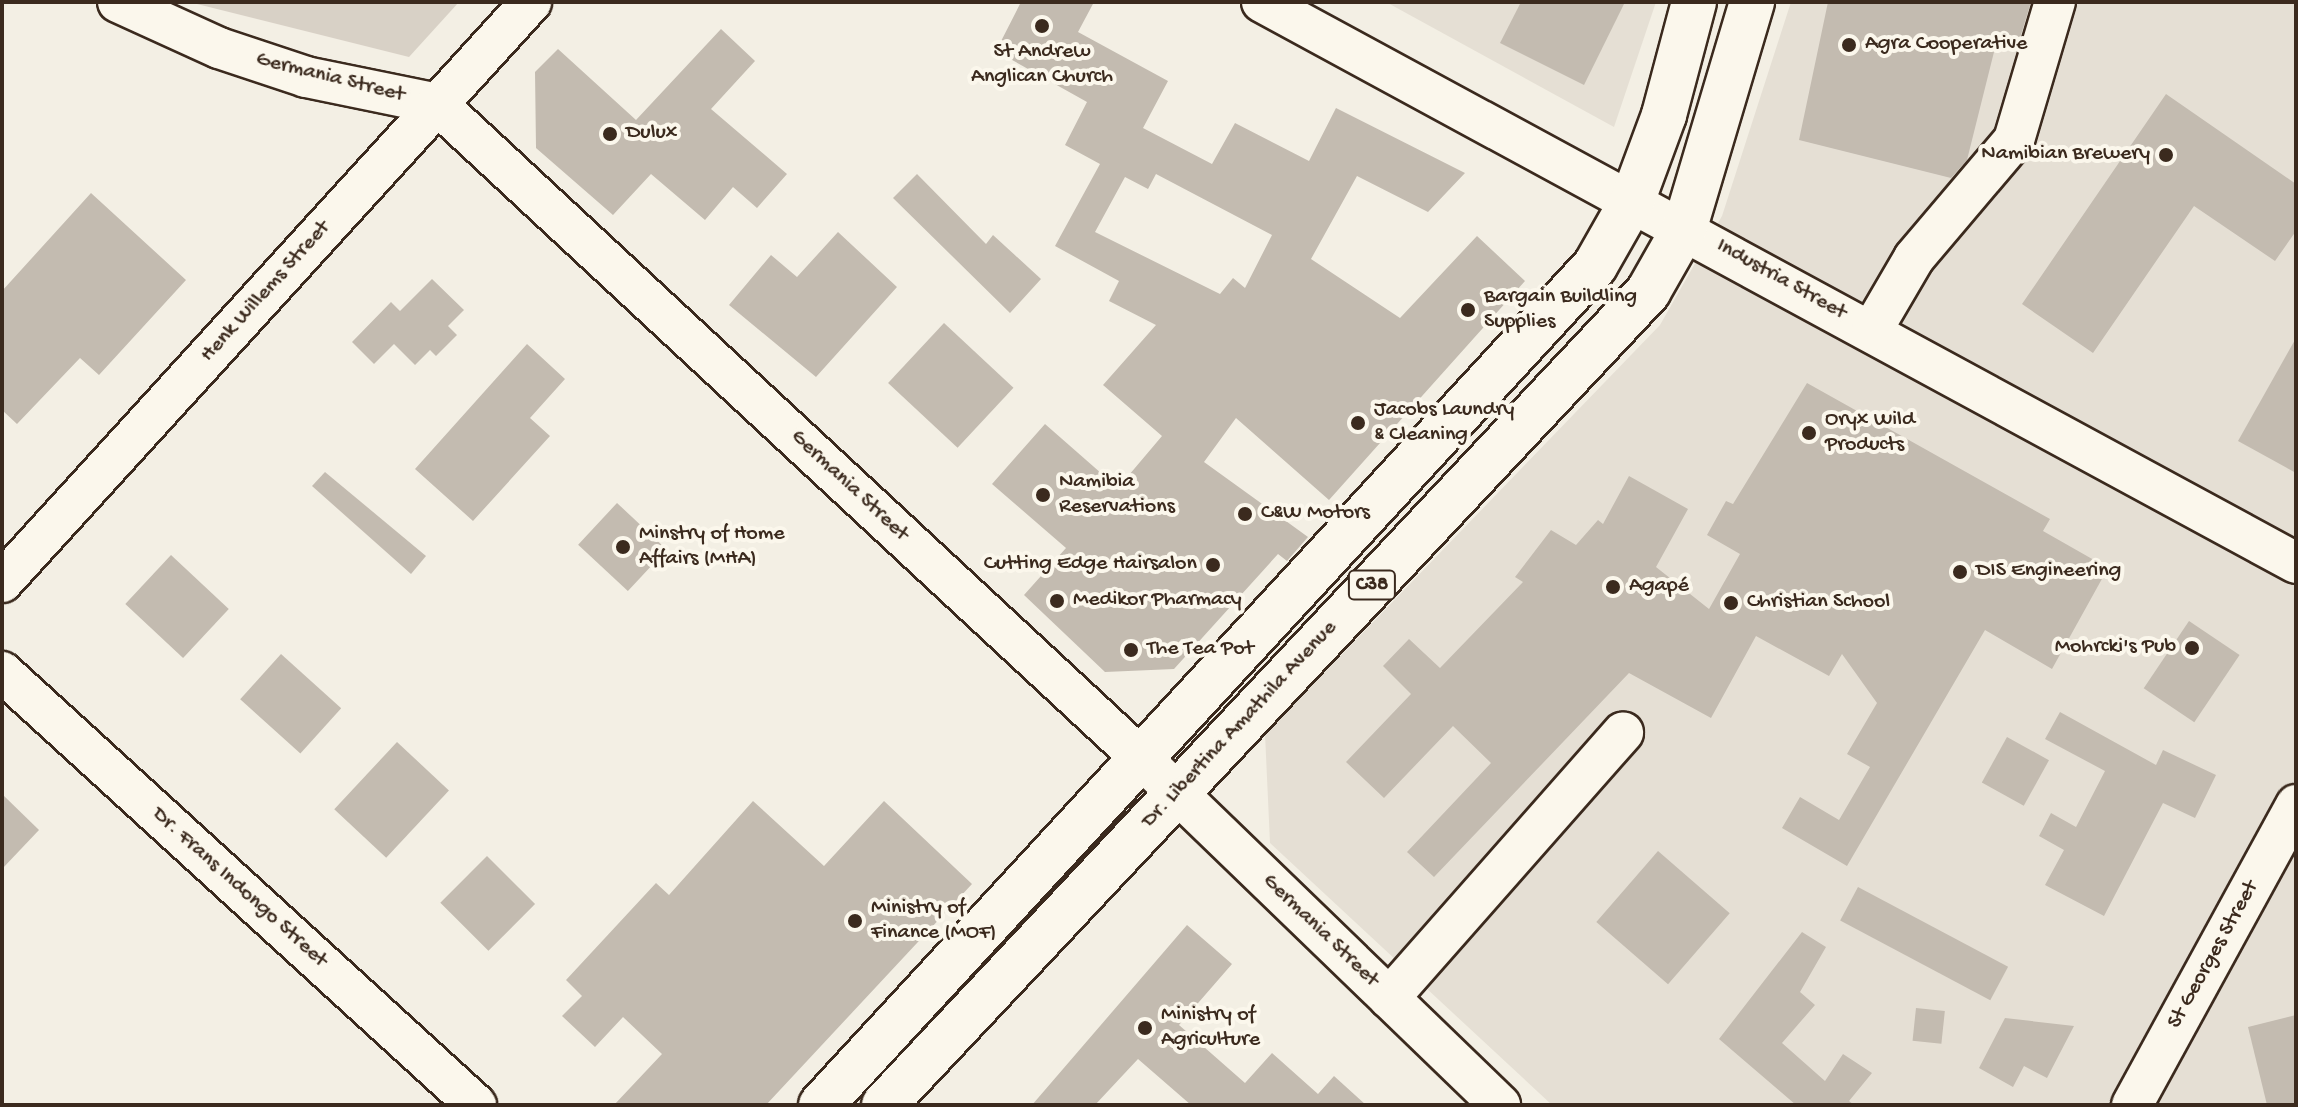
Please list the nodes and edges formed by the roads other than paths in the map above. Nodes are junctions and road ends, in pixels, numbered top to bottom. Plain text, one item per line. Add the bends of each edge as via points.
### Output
1 (118, 2) edge
2 (531, 2) edge
3 (1262, 2) edge
4 (1694, 2) edge
5 (1752, 2) edge
6 (2055, 2) edge
7 (437, 104) junction
8 (1633, 199) junction
9 (1685, 227) junction
10 (1872, 330) junction
11 (2296, 563) edge
12 (2, 582) edge
13 (2, 672) edge
14 (1623, 733) dead end
15 (1140, 757) junction
16 (1176, 793) junction
17 (2296, 805) edge
18 (1389, 998) junction
19 (2140, 1102) edge
20 (1497, 1104) edge
21 (476, 1105) edge
22 (821, 1105) edge
23 (884, 1105) edge

1 - 7 street, Germania Street via 219,48 306,77
2 - 7 street, Henk Willems Street
3 - 8 street, Industria Street
4 - 8 main road, C38 via 1664,115
5 - 9 main road, Dr. Libertina Amathila Avenue / C38
6 - 10 street via 2014,140 1914,258
7 - 12 street, Henk Willems Street
7 - 15 street, Germania Street
8 - 9 street, Industria Street
8 - 15 main road, C38 via 1595,266
9 - 10 street, Industria Street
9 - 16 main road, Dr. Libertina Amathila Avenue / C38 via 1648,292
10 - 11 street, Industria Street
13 - 21 street, Dr. Frans Indongo Street
14 - 18 street
15 - 16 street, Germania Street
15 - 22 main road, C38
16 - 18 street, Germania Street
16 - 23 main road, Dr. Libertina Amathila Avenue / C38
17 - 19 street, St Georges Street
18 - 20 street, Germania Street

